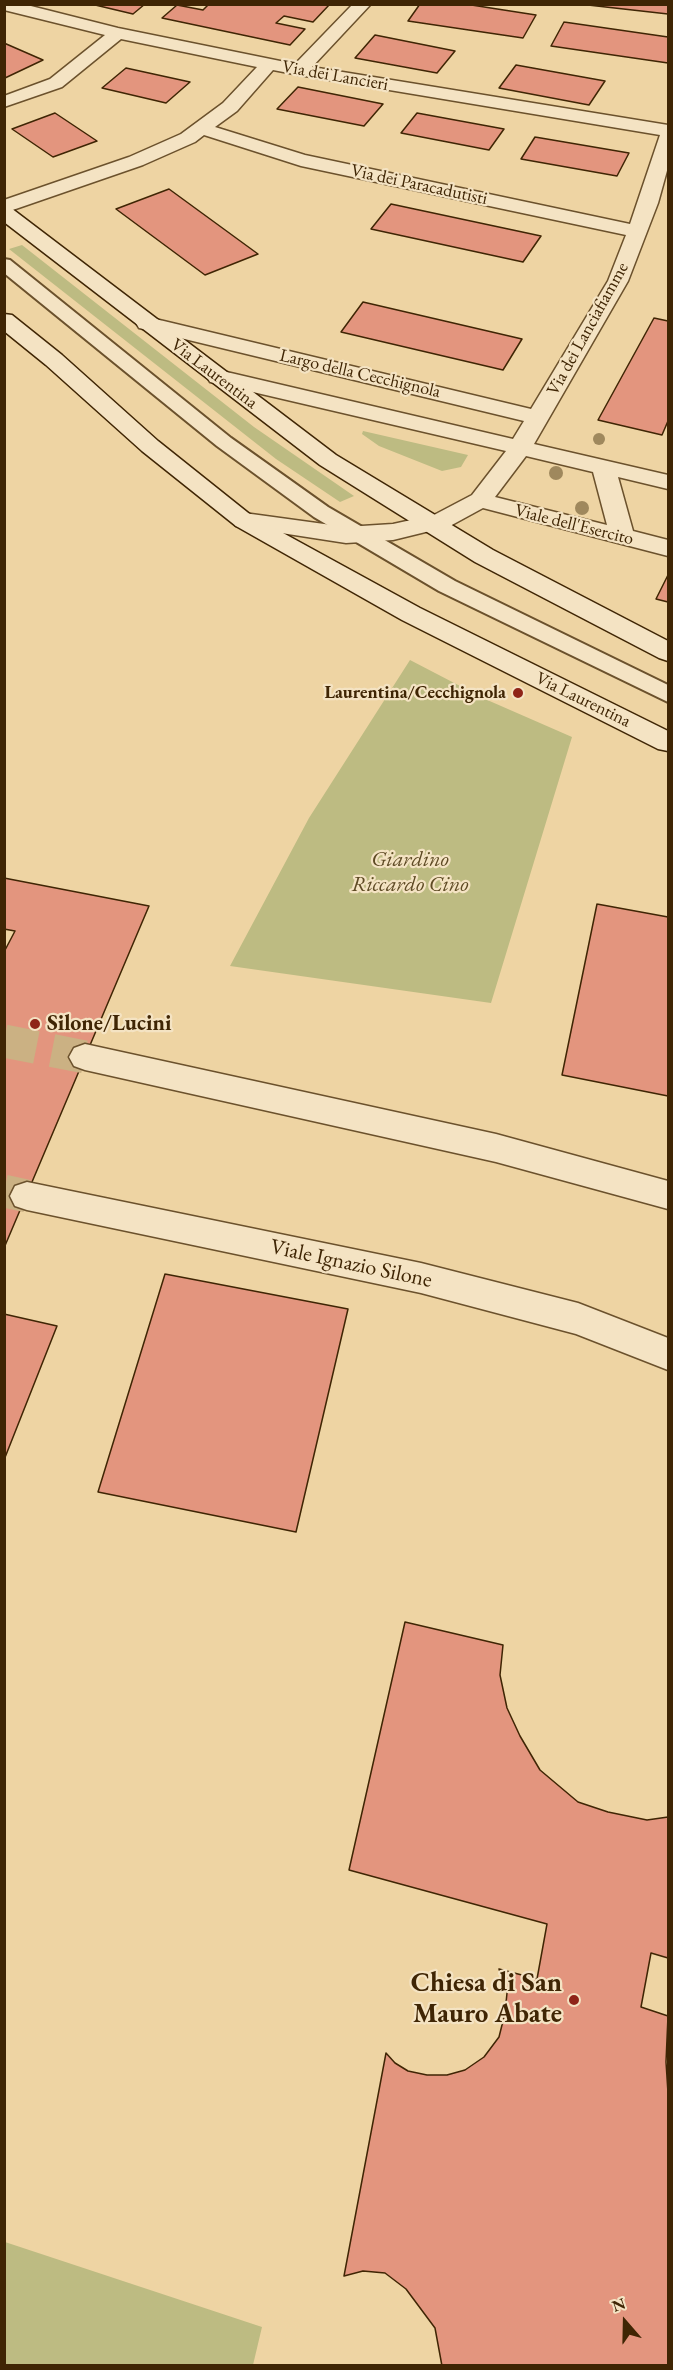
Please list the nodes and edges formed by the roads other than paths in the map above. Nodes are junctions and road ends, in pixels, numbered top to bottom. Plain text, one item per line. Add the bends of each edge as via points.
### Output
1 (363, 4) edge
2 (4, 5) edge
3 (118, 33) junction
4 (269, 64) junction
5 (299, 70) junction
6 (4, 102) edge
7 (202, 129) junction
8 (669, 131) edge
9 (669, 137) edge
10 (4, 207) edge
11 (4, 212) edge
12 (637, 231) junction
13 (4, 264) edge
14 (4, 320) edge
15 (147, 323) junction
16 (218, 378) junction
17 (538, 417) junction
18 (520, 448) junction
19 (603, 465) junction
20 (669, 482) edge
21 (480, 500) junction
22 (244, 522) junction
23 (430, 525) junction
24 (357, 535) junction
25 (623, 538) junction
26 (669, 548) edge
27 (669, 652) edge
28 (669, 694) edge
29 (669, 742) edge
30 (85, 1057) tunnel mouth
31 (669, 1195) edge
32 (27, 1196) tunnel mouth
33 (669, 1354) edge

1 - 5 street
2 - 3 street, Via dei Lancieri
3 - 4 street, Via dei Lancieri
3 - 6 street via 56,83
4 - 5 street, Via dei Lancieri
4 - 7 street via 230,107
5 - 8 street, Via dei Lancieri
7 - 10 street via 147,156
7 - 12 street, Via dei Paracadutisti via 301,160
9 - 12 street, Via dei Lanciafiamme
11 - 15 street, Via Laurentina
12 - 17 street, Via dei Lanciafiamme via 618,281
13 - 24 lane, Via Laurentina via 224,442
14 - 22 street, Via Laurentina
15 - 16 street, Via Laurentina
15 - 17 street, Largo della Cecchignola
16 - 18 street, Largo della Cecchignola
16 - 23 street, Via Laurentina via 328,460
17 - 18 street
18 - 19 street
18 - 21 street
19 - 20 street
19 - 25 street
21 - 23 street
21 - 25 street, Viale dell'Esercito
22 - 24 street, Via Laurentina
22 - 29 street, Via Laurentina via 411,614
23 - 24 street, Via Laurentina
23 - 27 street, Via Laurentina
24 - 28 lane, Via Laurentina via 447,586
25 - 26 street, Viale dell'Esercito
30 - 31 street via 495,1148
32 - 33 street, Viale Ignazio Silone via 441,1283 578,1319

